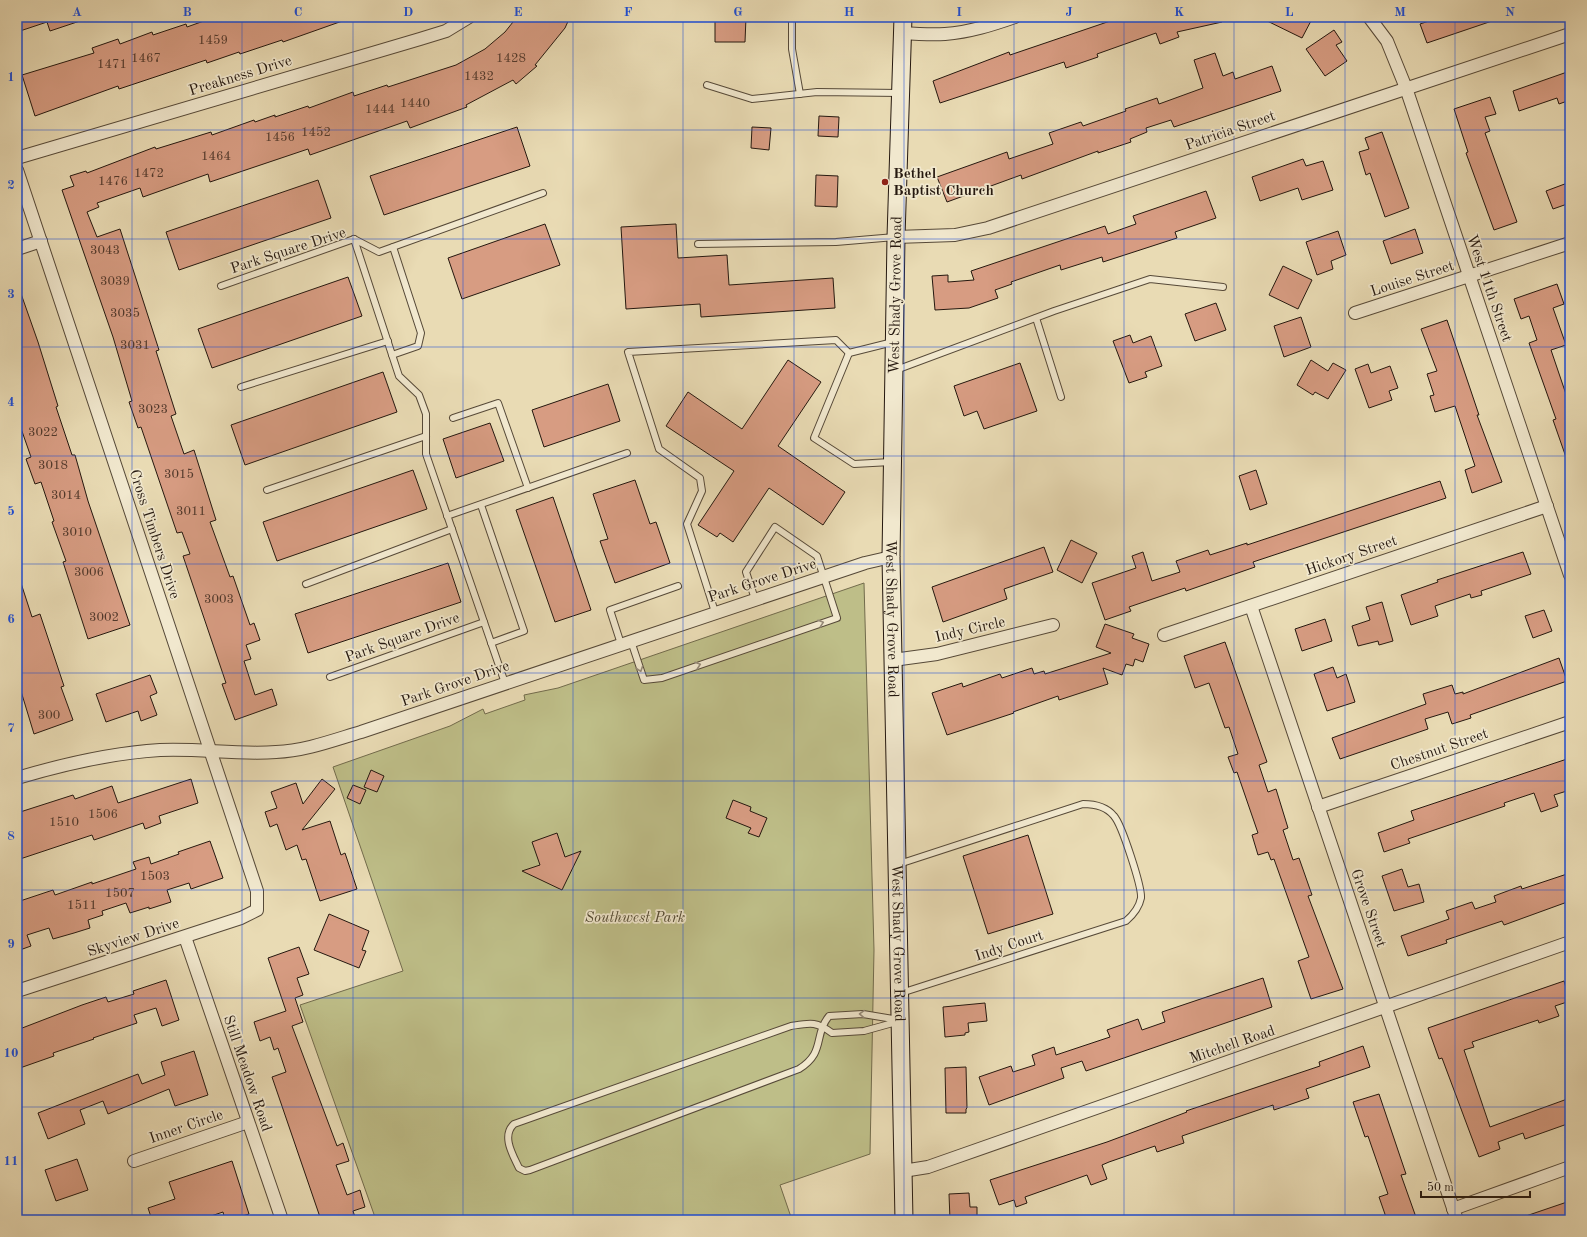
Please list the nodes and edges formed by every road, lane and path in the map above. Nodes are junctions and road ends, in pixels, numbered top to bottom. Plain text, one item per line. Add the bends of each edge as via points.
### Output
1 (470, 17) edge
2 (792, 17) edge
3 (1016, 17) edge
4 (1369, 17) edge
5 (902, 25) edge
6 (1570, 34) edge
7 (708, 85) dead end
8 (1406, 88) junction
9 (900, 93) junction
10 (800, 94) junction
11 (17, 158) edge
12 (17, 170) edge
13 (543, 193) dead end
14 (896, 237) junction
15 (354, 239) junction
16 (40, 241) junction
17 (1570, 243) edge
18 (698, 244) dead end
19 (393, 247) junction
20 (17, 249) edge
21 (1470, 276) junction
22 (221, 286) dead end
23 (1223, 287) dead end
24 (1355, 313) dead end
25 (1036, 318) junction
26 (388, 341) junction
27 (895, 342) junction
28 (849, 353) junction
29 (392, 355) junction
30 (894, 370) junction
31 (241, 387) dead end
32 (1061, 397) dead end
33 (454, 418) dead end
34 (426, 436) junction
35 (627, 453) dead end
36 (893, 462) junction
37 (528, 488) junction
38 (267, 490) dead end
39 (481, 505) junction
40 (1547, 506) junction
41 (448, 516) junction
42 (452, 529) junction
43 (891, 557) junction
44 (1570, 575) edge
45 (823, 576) junction
46 (306, 584) dead end
47 (678, 586) dead end
48 (755, 599) junction
49 (1251, 606) junction
50 (715, 612) junction
51 (484, 622) junction
52 (1053, 625) dead end
53 (1164, 635) dead end
54 (491, 642) junction
55 (626, 642) junction
56 (893, 660) junction
57 (330, 677) dead end
58 (505, 683) junction
59 (1570, 722) edge
60 (211, 752) junction
61 (17, 778) edge
62 (1318, 806) junction
63 (897, 864) junction
64 (256, 910) joint
65 (185, 937) junction
66 (1570, 942) edge
67 (17, 991) edge
68 (900, 993) junction
69 (1386, 1007) junction
70 (900, 1020) junction
71 (822, 1025) junction
72 (248, 1122) junction
73 (134, 1161) dead end
74 (1570, 1167) edge
75 (903, 1171) junction
76 (1455, 1215) edge
77 (282, 1220) edge
78 (904, 1220) edge

1 - 11 street, Preakness Drive via 446,31
2 - 10 lane via 792,49
3 - 5 street via 984,28 944,34
4 - 8 street, West 11th Street via 1387,40
5 - 9 main road, West Shady Grove Road
6 - 8 street, Patricia Street
7 - 10 lane via 752,99
8 - 14 street, Patricia Street via 982,230 955,235
8 - 21 street, West 11th Street
9 - 10 lane
9 - 14 main road, West Shady Grove Road
12 - 16 street, Cross Timbers Drive
13 - 19 lane
14 - 18 lane via 836,242
14 - 27 main road, West Shady Grove Road
15 - 19 lane via 379,252
15 - 22 lane, Park Square Drive
15 - 26 lane, Park Square Drive
16 - 20 street
16 - 60 street, Cross Timbers Drive
17 - 21 street, Louise Street
19 - 29 lane via 421,333 418,346
21 - 24 street, Louise Street
21 - 40 street, West 11th Street
23 - 25 lane via 1150,279
25 - 30 lane
25 - 32 lane
26 - 29 lane, Park Square Drive
26 - 31 lane
27 - 28 lane
27 - 30 main road, West Shady Grove Road
28 - 36 lane via 814,438 854,464
28 - 50 lane via 836,340 628,352 659,449 700,478 702,491 687,524
29 - 34 lane, Park Square Drive via 399,376 419,395 426,414
30 - 36 main road, West Shady Grove Road
33 - 37 lane via 498,402
34 - 38 lane
34 - 41 lane, Park Square Drive via 426,454
35 - 37 lane
36 - 43 main road, West Shady Grove Road
37 - 39 lane
39 - 41 lane
39 - 54 lane via 524,631
40 - 44 street, West 11th Street
40 - 49 street, Hickory Street
41 - 42 lane, Park Square Drive
42 - 46 lane
42 - 51 lane, Park Square Drive
43 - 45 street, Park Grove Drive via 865,562
43 - 56 main road, West Shady Grove Road
45 - 48 street, Park Grove Drive
45 - 48 lane via 817,556 775,527 746,572
55 -> 45 lane via 644,680 662,678 836,618
47 - 55 lane via 610,610
48 - 50 street, Park Grove Drive
49 - 53 street, Hickory Street
49 - 62 street, Grove Street
50 - 55 street, Park Grove Drive
51 - 54 lane, Park Square Drive
51 - 57 lane, Park Square Drive
52 - 56 street, Indy Circle via 937,654
54 - 58 lane, Park Square Drive
55 - 58 street, Park Grove Drive
56 - 63 main road, West Shady Grove Road
58 - 60 street, Park Grove Drive via 310,747 277,752
59 - 62 street, Chestnut Street
60 - 61 street, Park Grove Drive via 161,750 107,756
60 - 64 street, Cross Timbers Drive via 257,891
62 - 69 street, Grove Street
63 - 68 main road, West Shady Grove Road
63 - 68 lane, Indy Court via 1083,804 1095,804 1106,808 1120,826 1140,888 1138,907 1126,921
64 - 65 street, Skyview Drive via 241,918
65 - 67 street, Skyview Drive
65 - 72 street, Still Meadow Road
66 - 69 street, Mitchell Road
68 - 70 main road, West Shady Grove Road
69 - 75 street, Mitchell Road via 928,1167
69 - 76 street, Grove Street
70 - 71 lane via 864,1031 832,1033
70 -> 71 lane via 863,1014 829,1016
70 - 75 main road, West Shady Grove Road
71 - 71 lane via 812,1023 791,1026 514,1124 508,1132 508,1140 519,1168 530,1170 799,1069 816,1053
72 - 73 street, Inner Circle
72 - 77 street, Still Meadow Road
74 - 76 street
75 - 78 main road, West Shady Grove Road

